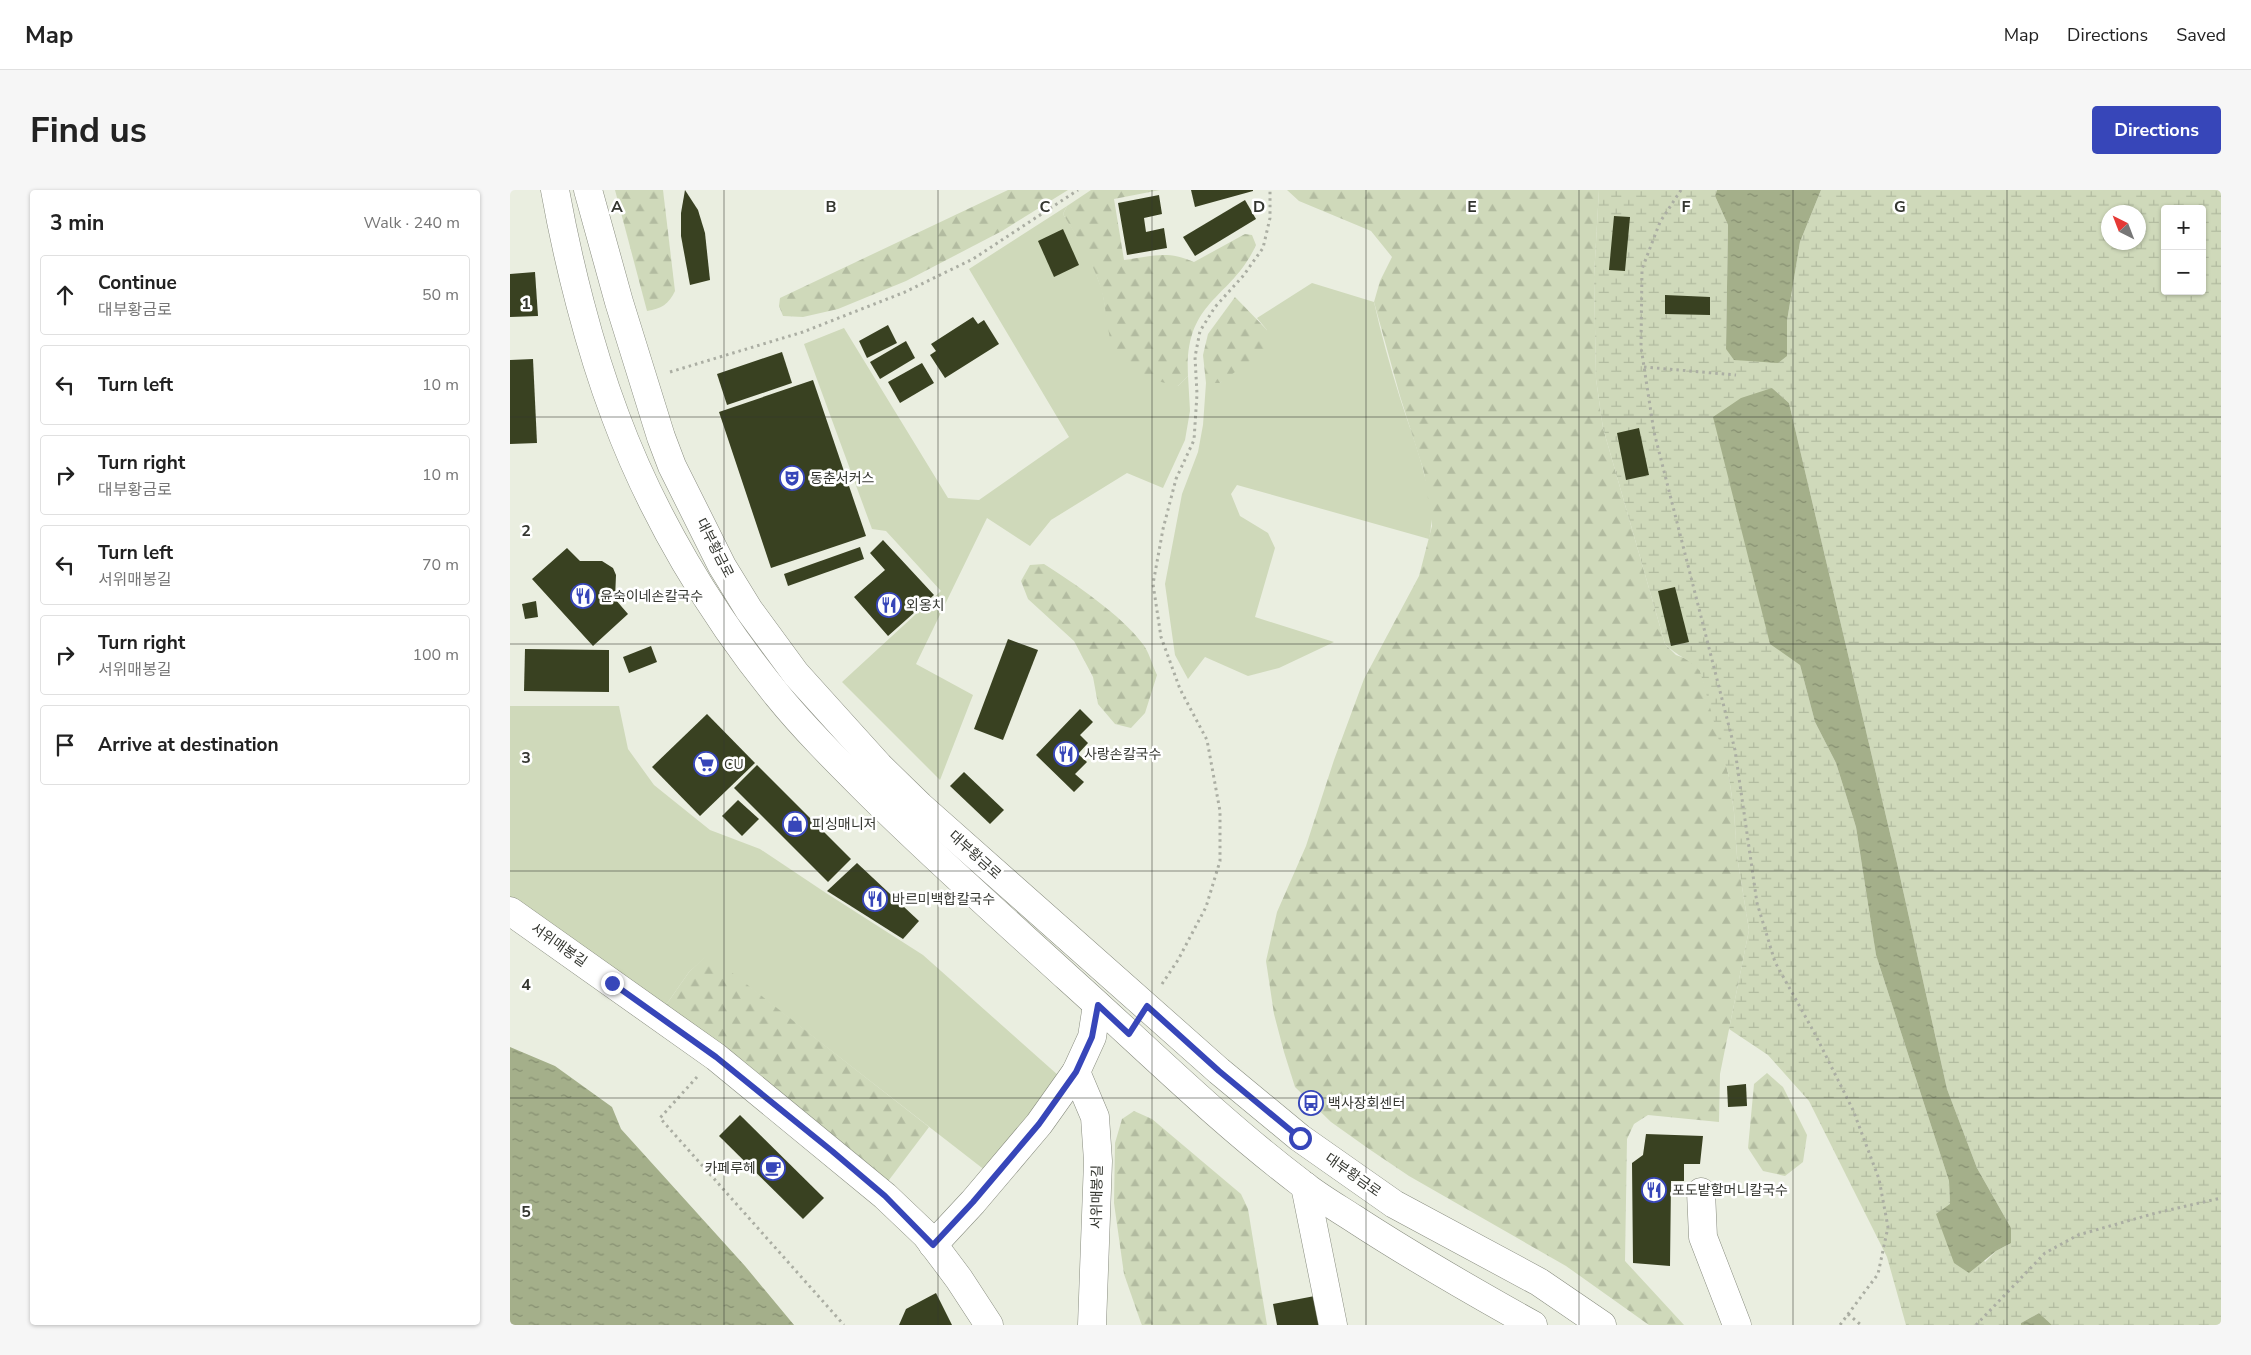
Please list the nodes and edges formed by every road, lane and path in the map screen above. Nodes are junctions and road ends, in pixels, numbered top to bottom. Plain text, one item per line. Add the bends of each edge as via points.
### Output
1 (555, 190) edge
2 (588, 190) edge
3 (1078, 190) edge
4 (1270, 190) edge
5 (1681, 190) edge
6 (1644, 367) junction
7 (1736, 375) dead end
8 (643, 381) junction
9 (510, 911) edge
10 (1098, 1005) junction
11 (1147, 1006) junction
12 (716, 1057) junction
13 (1076, 1072) junction
14 (1305, 1186) junction
15 (1701, 1192) dead end
16 (2221, 1198) edge
17 (933, 1245) junction
18 (1848, 1314) junction
19 (844, 1325) edge
20 (989, 1325) edge
21 (1092, 1325) edge
22 (1333, 1325) edge
23 (1533, 1325) edge
24 (1602, 1325) edge
25 (1737, 1325) edge
26 (1840, 1325) edge
27 (1861, 1325) edge
28 (1976, 1325) edge

1 - 10 main road, 대부황금로 via 586,322 617,421 673,539 736,642 780,700 908,832
2 - 8 main road, 대부황금로
3 - 8 path via 973,259 905,292 803,332
4 - 11 path via 1270,218 1263,248 1243,276 1214,307 1200,331 1195,357 1194,440 1176,479 1162,530 1153,584 1161,637 1180,689 1207,740 1220,810 1220,861 1206,907 1178,960
5 - 6 path via 1660,222 1642,269 1641,347
6 - 7 path
6 - 18 path via 1654,432 1735,750 1756,903 1775,962 1853,1110 1879,1179 1888,1227 1878,1274
8 - 11 main road, 대부황금로 via 672,466 722,566 749,610 796,674 920,806
9 - 12 main road, 서위매봉길
10 - 13 main road via 1092,1037
10 - 14 main road, 대부황금로 via 1219,1117
11 - 24 main road, 대부황금로 via 1256,1103 1345,1171 1394,1204 1539,1282
12 - 17 main road, 서위매봉길 via 885,1196
12 - 19 path via 660,1118
13 - 17 main road via 1039,1124
13 - 21 main road, 서위매봉길 via 1095,1117 1098,1161
14 - 22 main road
14 - 23 main road, 대부황금로 via 1391,1243
15 - 25 main road via 1703,1238
16 - 28 path via 2078,1235 2045,1253
17 - 20 main road, 서위매봉길
18 - 26 path
18 - 27 path

